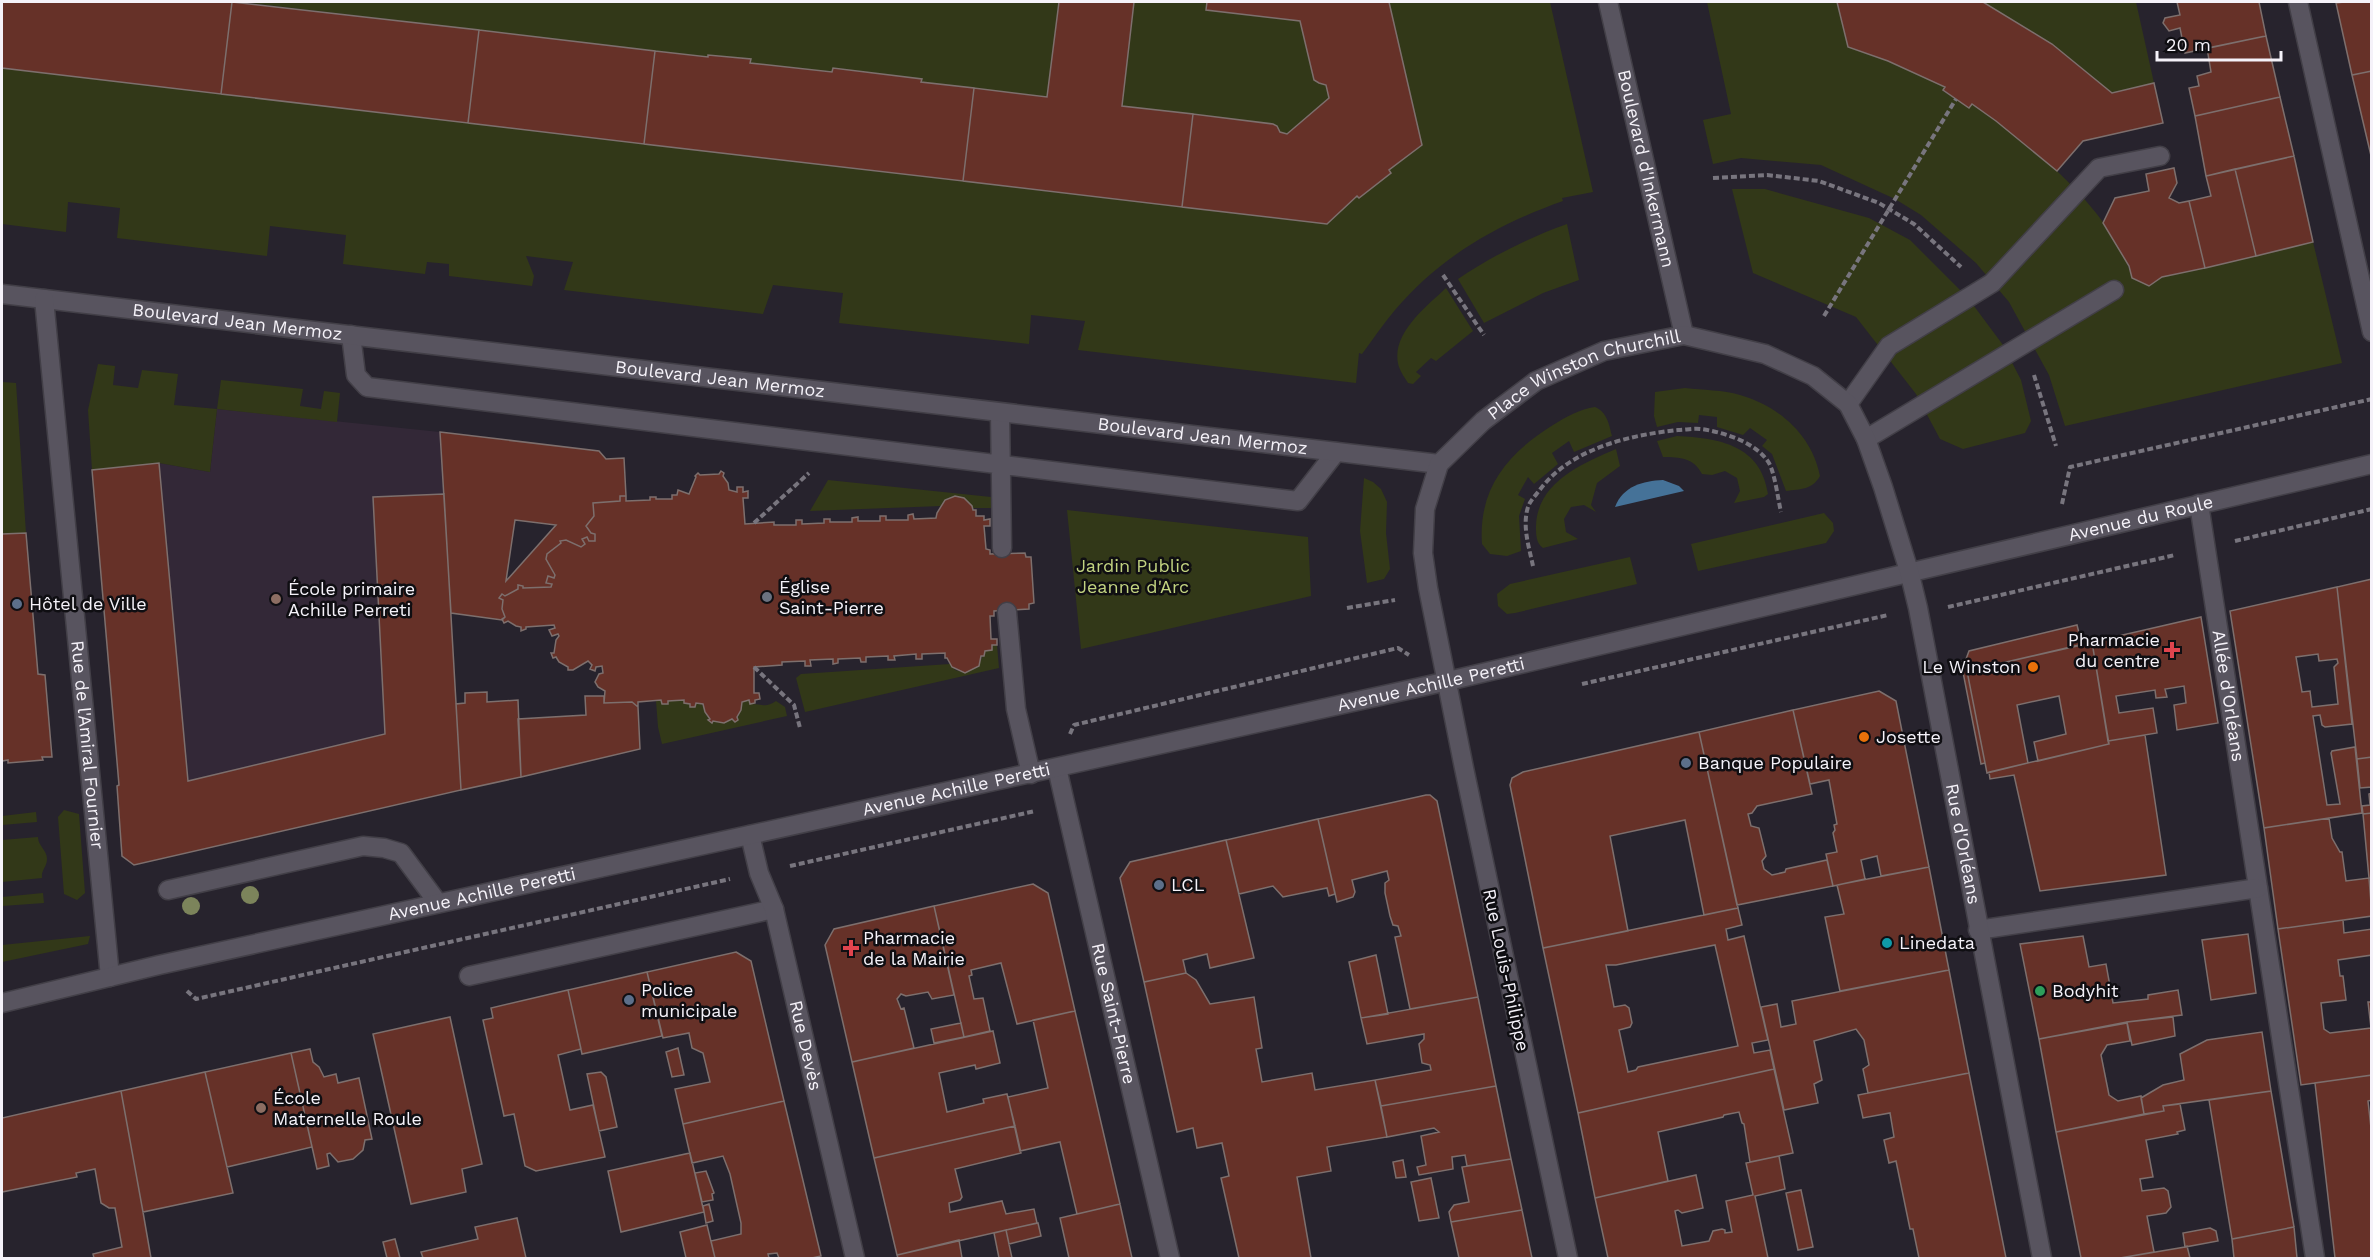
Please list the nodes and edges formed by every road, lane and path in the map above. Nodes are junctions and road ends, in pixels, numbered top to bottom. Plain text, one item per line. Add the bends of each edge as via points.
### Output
1 (1608, 2) edge
2 (2298, 2) edge
3 (1956, 99) dead end
4 (2160, 156) dead end
5 (1713, 178) dead end
6 (1889, 209) junction
7 (1443, 275) dead end
8 (1981, 290) junction
9 (2114, 291) dead end
10 (2, 294) edge
11 (44, 299) junction
12 (1824, 316) dead end
13 (2372, 332) edge
14 (351, 335) junction
15 (1484, 335) dead end
16 (1684, 335) junction
17 (2018, 348) junction
18 (2372, 399) edge
19 (1848, 404) junction
20 (1000, 413) junction
21 (1866, 439) junction
22 (2056, 446) dead end
23 (1336, 452) junction
24 (1439, 464) junction
25 (2372, 464) edge
26 (1001, 465) junction
27 (814, 468) dead end
28 (2199, 504) junction
29 (1782, 512) dead end
30 (754, 523) dead end
31 (2056, 536) junction
32 (1002, 548) dead end
33 (1533, 566) dead end
34 (1910, 571) junction
35 (1395, 600) dead end
36 (1347, 608) dead end
37 (1007, 612) dead end
38 (754, 667) dead end
39 (1448, 681) junction
40 (800, 729) dead end
41 (1057, 768) junction
42 (1031, 774) junction
43 (1036, 811) dead end
44 (750, 835) junction
45 (759, 873) junction
46 (2258, 888) junction
47 (168, 890) dead end
48 (438, 903) junction
49 (774, 909) junction
50 (1978, 930) junction
51 (159, 965) junction
52 (469, 976) dead end
53 (110, 977) junction
54 (2, 1003) edge
55 (855, 1258) edge
56 (1170, 1258) edge
57 (1568, 1258) edge
58 (2042, 1258) edge
59 (2315, 1258) edge

1 - 16 street, Boulevard d'Inkermann
2 - 13 street
3 - 6 path
4 - 8 street via 2099,168 1992,283
5 - 6 path via 1767,175 1819,181
6 - 8 path via 1914,224
6 - 12 path
7 - 15 path
8 - 19 street via 1889,346
9 - 17 street
10 - 11 street, Boulevard Jean Mermoz
11 - 14 street, Boulevard Jean Mermoz
11 - 53 street, Rue de l'Amiral Fournier
14 - 20 street, Boulevard Jean Mermoz
14 - 26 street via 356,375 367,387
16 - 19 street, Place Winston Churchill via 1765,354 1813,376
16 - 24 street, Place Winston Churchill via 1604,351 1536,381 1483,421
17 - 21 street
17 - 22 path via 2037,379
18 - 31 path via 2070,467
19 - 21 street, Place Winston Churchill
20 - 23 street, Boulevard Jean Mermoz
20 - 26 street
21 - 34 street, Place Winston Churchill
23 - 24 street, Boulevard Jean Mermoz
23 - 26 street via 1298,501
24 - 39 street, Place Winston Churchill via 1425,509 1424,553
25 - 28 street, Avenue du Roule
26 - 32 street
27 - 30 path
28 - 31 street, Avenue du Roule
28 - 46 street, Allée d'Orléans
29 - 33 path via 1769,464 1753,447 1699,428 1658,432 1589,452 1544,483 1528,506 1526,530
31 - 34 street, Avenue du Roule
34 - 39 street, Avenue Achille Peretti
34 - 50 street, Rue d'Orléans
35 - 36 path
37 - 42 street via 1016,709
38 - 40 path via 794,705
39 - 41 street, Avenue Achille Peretti
39 - 41 path via 1398,648 1074,725
39 - 57 street, Rue Louis-Philippe
41 - 42 street, Avenue Achille Peretti
41 - 56 street, Rue Saint-Pierre
42 - 44 street, Avenue Achille Peretti
43 - 45 path
44 - 45 street, Rue Devès
44 - 48 street, Avenue Achille Peretti
45 - 49 street, Rue Devès
45 - 51 path via 196,999
46 - 50 street
46 - 59 street, Allée d'Orléans
47 - 48 street via 363,846 401,853
48 - 51 street, Avenue Achille Peretti
49 - 52 street
49 - 55 street, Rue Devès
50 - 58 street, Rue d'Orléans
51 - 53 street, Avenue Achille Peretti
53 - 54 street, Avenue Achille Peretti

